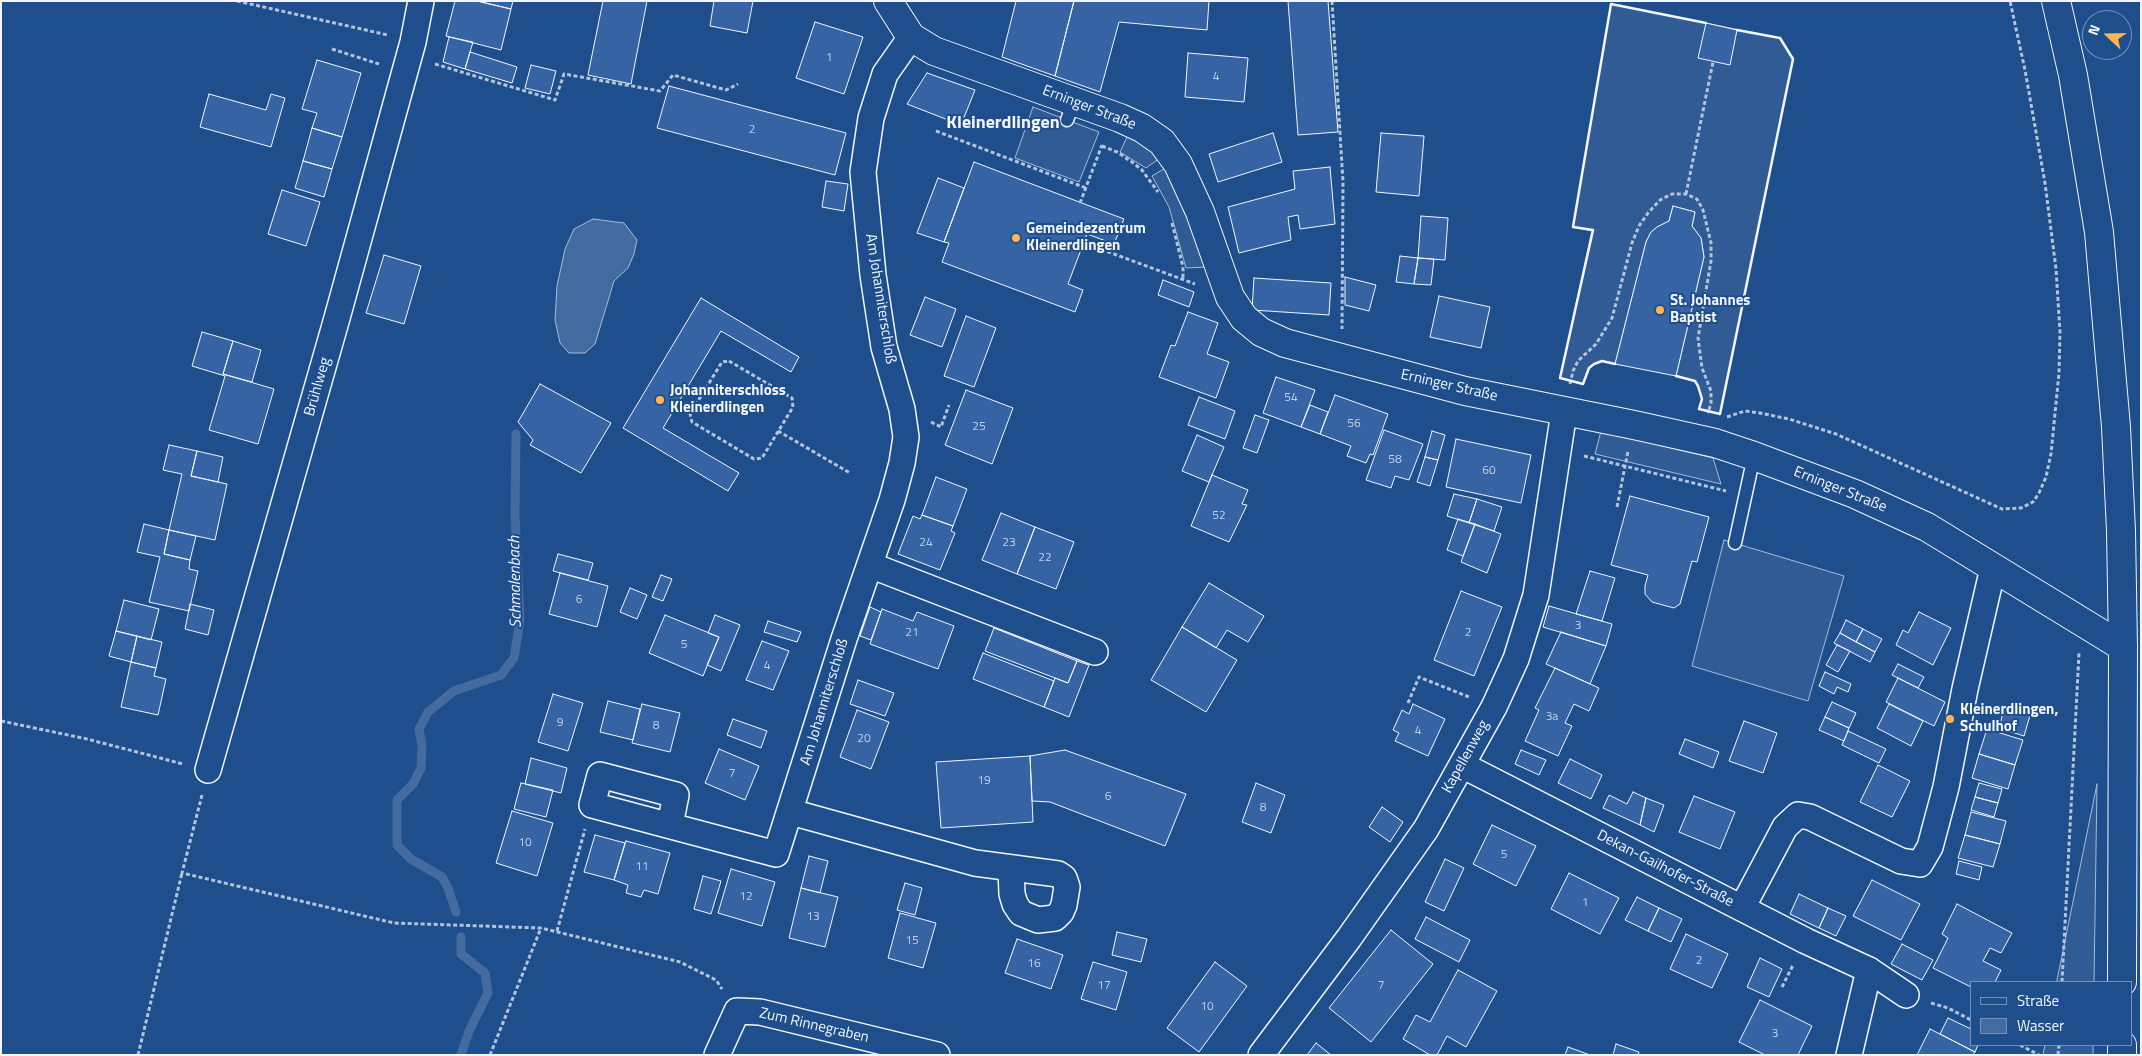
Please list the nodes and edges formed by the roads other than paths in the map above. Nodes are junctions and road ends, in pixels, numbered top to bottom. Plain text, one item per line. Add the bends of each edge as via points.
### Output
1 (421, 1) edge
2 (888, 1) edge
3 (2056, 1) edge
4 (911, 36) junction
5 (1564, 412) junction
6 (1754, 456) junction
7 (1735, 543) dead end
8 (870, 565) junction
9 (1993, 568) junction
10 (2123, 647) junction
11 (1095, 652) dead end
12 (1462, 765) junction
13 (208, 770) road end
14 (592, 805) road end
15 (790, 812) junction
16 (1011, 868) dead end
17 (1742, 908) junction
18 (1869, 970) junction
19 (2122, 981) edge
20 (1906, 995) road end
21 (716, 1055) edge
22 (937, 1055) edge
23 (1261, 1055) edge
24 (1849, 1055) edge

1 - 13 street, Brühlweg via 409,57
2 - 4 street, Erninger Straße
3 - 10 street via 2073,75 2099,232 2116,427
4 - 5 street, Erninger Straße via 934,51 1070,111 1113,116 1142,128 1162,142 1178,164 1200,212 1230,296 1244,318 1261,332 1285,344 1342,360
4 - 8 street, Am Johanniterschloß via 885,74 871,118 863,172 884,348 902,409 906,437 902,464
5 - 6 street, Erninger Straße via 1708,442
5 - 12 street, Kapellenweg via 1536,595 1516,659
6 - 7 lane
6 - 9 street, Erninger Straße via 1856,494 1927,527
8 - 11 street
8 - 15 street, Am Johanniterschloß
9 - 10 street, Erninger Straße
9 - 17 street via 1946,787 1930,847 1920,864 1901,861 1810,817 1798,815 1785,827
10 - 19 street
12 - 17 street, Dekan-Gailhofer-Straße
12 - 23 street, Kapellenweg via 1426,829
14 - 15 street, Am Johanniterschloß via 776,854
15 - 16 street via 974,863
17 - 18 street, Dekan-Gailhofer-Straße
18 - 20 street, Dekan-Gailhofer-Straße
18 - 24 street
21 - 22 street, Zum Rinnegraben via 737,1011 760,1012

